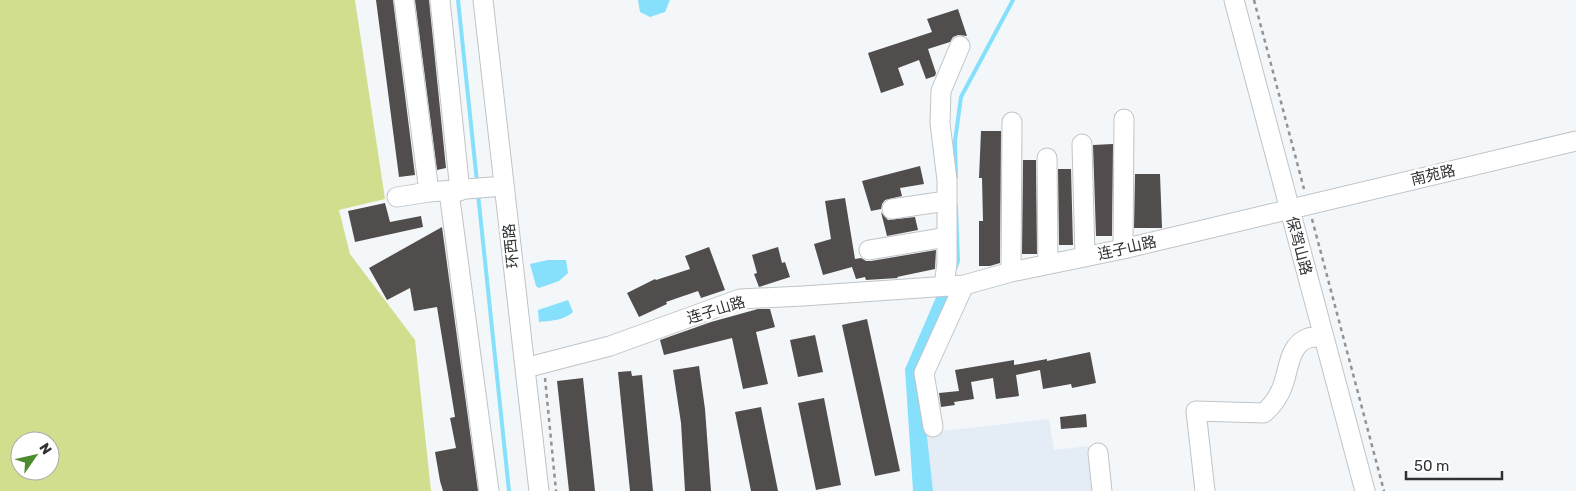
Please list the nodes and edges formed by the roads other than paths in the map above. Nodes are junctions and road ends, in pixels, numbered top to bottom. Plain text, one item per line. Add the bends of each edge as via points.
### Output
1 (404, 0) edge
2 (440, 0) edge
3 (484, 0) edge
4 (1234, 0) edge
5 (960, 46) dead end
6 (1124, 119) dead end
7 (1012, 122) dead end
8 (1576, 141) edge
9 (1082, 144) dead end
10 (1047, 158) dead end
11 (474, 189) junction
12 (429, 192) junction
13 (397, 196) dead end
14 (946, 201) junction
15 (892, 209) dead end
16 (1289, 209) junction
17 (947, 237) junction
18 (1123, 249) junction
19 (869, 250) dead end
20 (1085, 257) junction
21 (1048, 264) junction
22 (1010, 272) junction
23 (964, 285) junction
24 (944, 286) junction
25 (1323, 336) junction
26 (525, 368) junction
27 (933, 427) dead end
28 (1098, 453) dead end
29 (489, 491) edge
30 (539, 491) edge
31 (1102, 491) edge
32 (1205, 491) edge
33 (1365, 491) edge

1 - 12 street
2 - 11 street
3 - 11 street, 环西路
4 - 16 street, 保驾山路
5 - 14 street via 941,91
6 - 18 street
7 - 22 street
8 - 16 street, 南苑路
9 - 20 street
10 - 21 street
11 - 12 street
11 - 26 street, 环西路
11 - 29 street
12 - 13 street
14 - 15 street
14 - 17 street
16 - 18 street, 连子山路
16 - 25 street, 保驾山路
17 - 19 street
17 - 24 street
18 - 20 street, 连子山路
20 - 21 street, 连子山路
21 - 22 street, 连子山路
22 - 23 street, 连子山路
23 - 24 street, 连子山路
23 - 27 street via 924,373
24 - 26 street, 连子山路 via 740,299 610,346
25 - 32 street via 1307,338 1298,344 1292,352 1274,405 1264,413 1196,411
25 - 33 street, 保驾山路
26 - 30 street, 环西路
28 - 31 street

